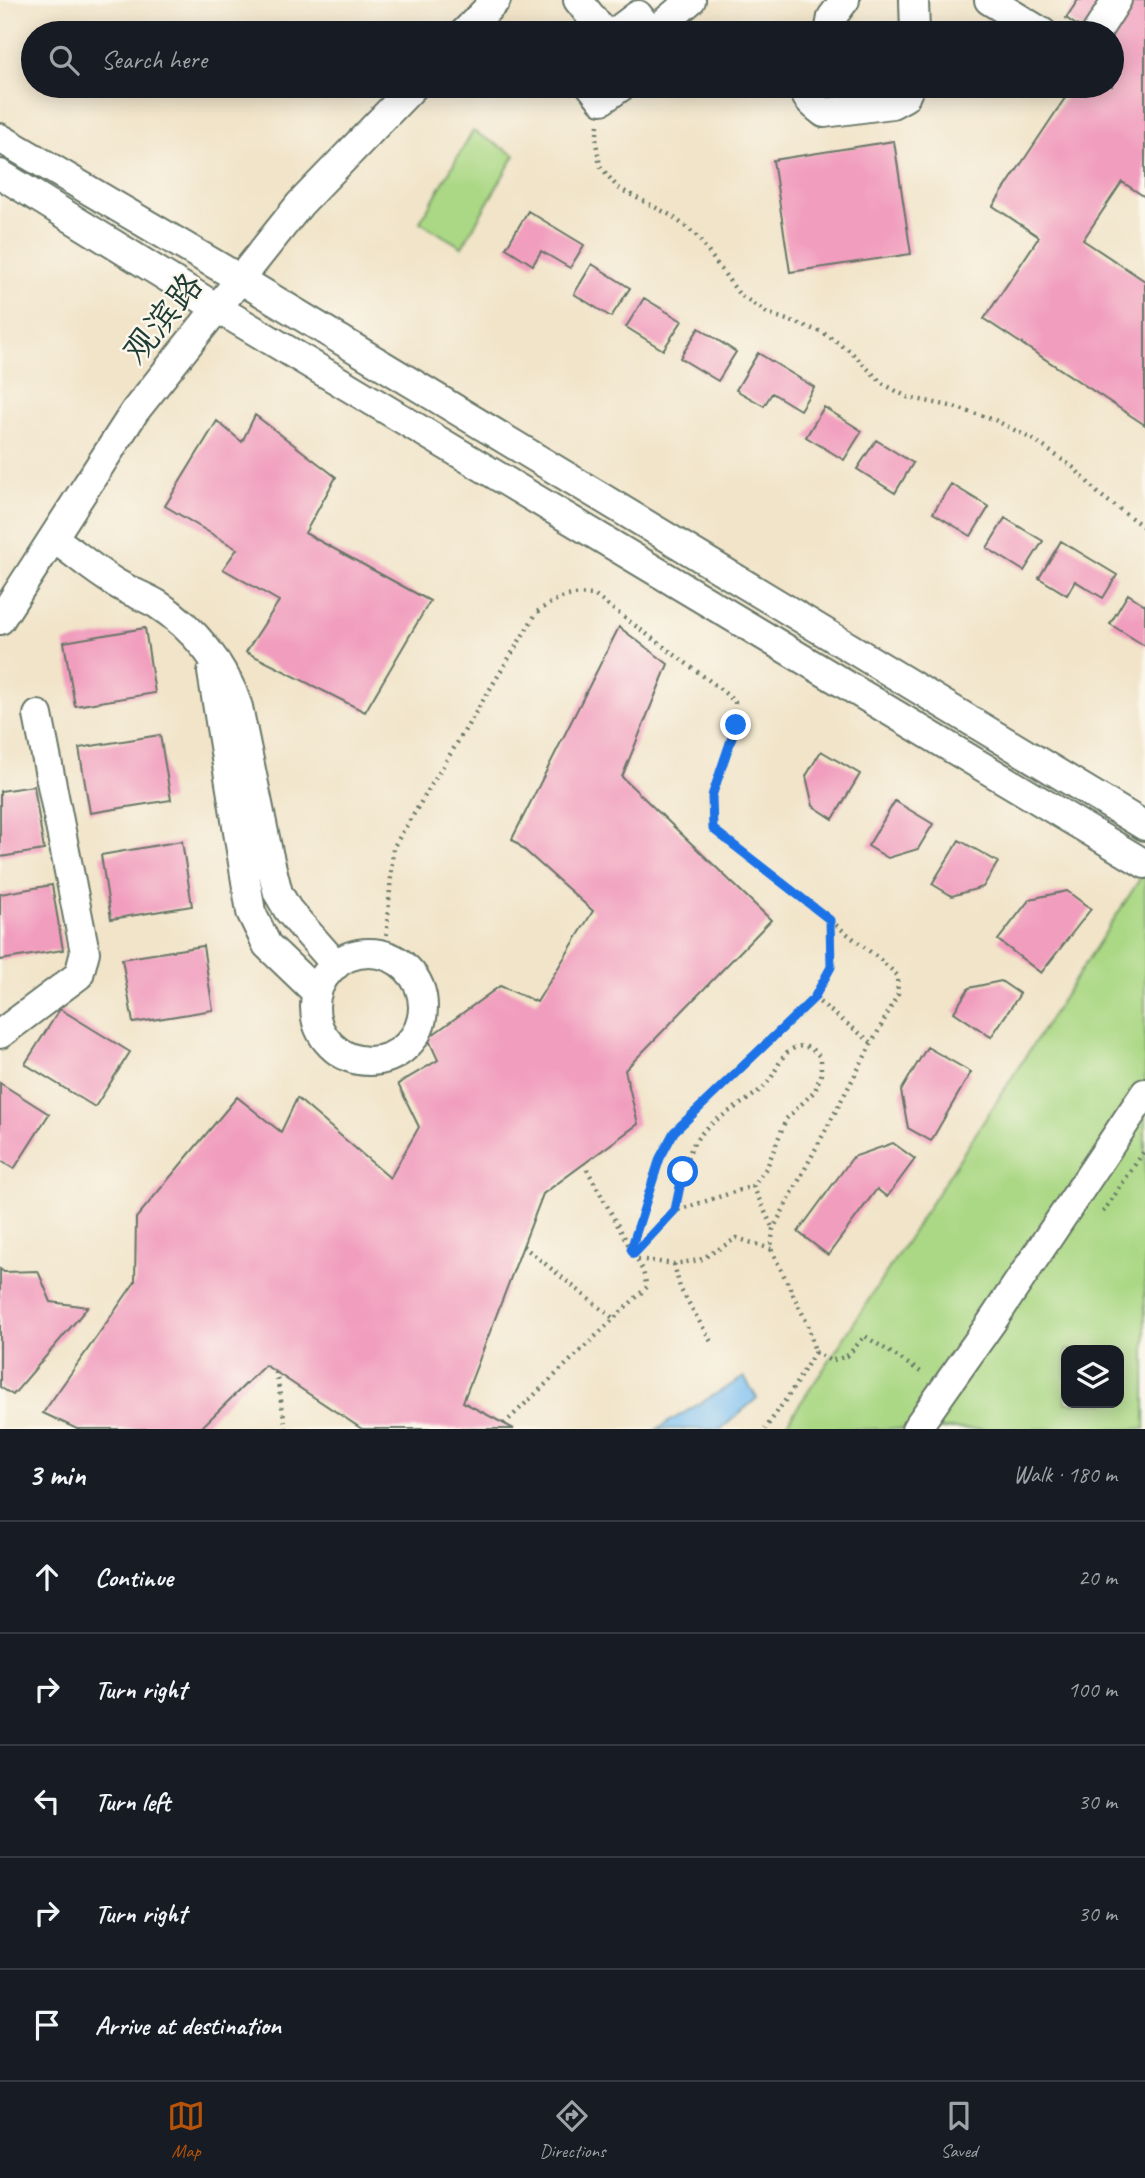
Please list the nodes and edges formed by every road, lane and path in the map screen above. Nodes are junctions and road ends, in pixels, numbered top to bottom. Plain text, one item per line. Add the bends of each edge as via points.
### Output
1 (496, 0) edge
2 (578, 0) edge
3 (691, 0) edge
4 (845, 0) edge
5 (914, 0) edge
6 (989, 0) edge
7 (1117, 0) edge
8 (476, 21) edge
9 (595, 21) edge
10 (630, 21) edge
11 (643, 21) edge
12 (666, 21) edge
13 (831, 21) edge
14 (915, 21) edge
15 (1023, 21) edge
16 (1104, 21) edge
17 (402, 98) edge
18 (604, 98) edge
19 (808, 98) edge
20 (903, 98) edge
21 (0, 138) edge
22 (0, 174) edge
23 (240, 279) junction
24 (217, 307) junction
25 (1145, 528) edge
26 (53, 538) junction
27 (0, 620) edge
28 (208, 653) junction
29 (38, 715) dead end
30 (1145, 826) edge
31 (1145, 864) edge
32 (830, 920) junction
33 (385, 956) junction
34 (336, 965) junction
35 (317, 993) junction
36 (814, 998) junction
37 (0, 1034) edge
38 (872, 1043) junction
39 (1145, 1093) edge
40 (584, 1164) dead end
41 (754, 1186) junction
42 (675, 1210) junction
43 (772, 1229) junction
44 (523, 1246) dead end
45 (771, 1249) junction
46 (632, 1251) junction
47 (637, 1259) junction
48 (674, 1264) junction
49 (614, 1319) junction
50 (712, 1343) dead end
51 (815, 1352) junction
52 (276, 1372) dead end
53 (945, 1388) junction
54 (504, 1423) dead end
55 (286, 1429) edge
56 (765, 1429) edge
57 (916, 1429) edge

1 - 8 street
2 - 9 street
3 - 12 street
4 - 13 street
5 - 14 street
6 - 15 street
7 - 16 street
10 - 11 street via 638,15
17 - 23 street, 观滨路 via 300,204
18 - 25 path via 596,142 600,166 618,188 672,216 696,235 739,294 767,313 822,332 850,351 882,383 907,397 993,419 1034,440
19 - 20 street via 824,113 892,104
21 - 23 street
22 - 24 street
23 - 24 street, 观滨路
23 - 30 street
24 - 26 street, 观滨路 via 135,411
24 - 31 street
26 - 27 street, 观滨路
26 - 28 street via 117,584 166,611 191,630
28 - 34 street via 233,691 238,708 278,892 288,911
28 - 35 street via 251,912 267,945
29 - 37 street via 85,952 79,975
32 - 33 path via 713,829 712,796 736,725 735,702 594,595 576,594 555,599 537,612 403,829 393,848
32 - 36 path via 831,967
32 - 38 path via 897,975 898,994
33 - 34 street via 351,957
33 - 35 street via 413,975 421,990 420,1026 397,1054 362,1061 330,1044 315,1011
34 - 35 street
36 - 38 path
36 - 46 path via 674,1132 660,1158
38 - 43 path
39 - 53 street
40 - 46 path
41 - 42 path
41 - 42 path via 767,1167 786,1119 815,1091 821,1058 804,1046 792,1049 754,1095 698,1139 683,1172
41 - 43 path
42 - 46 path
43 - 45 path
44 - 49 path
45 - 48 path via 737,1238 700,1260
45 - 51 path via 808,1325
46 - 47 path
47 - 48 path
47 - 49 path via 647,1287
48 - 50 path via 680,1288
49 - 54 path
51 - 53 path via 831,1361 839,1359 865,1336
51 - 56 path
52 - 55 path
53 - 57 street

